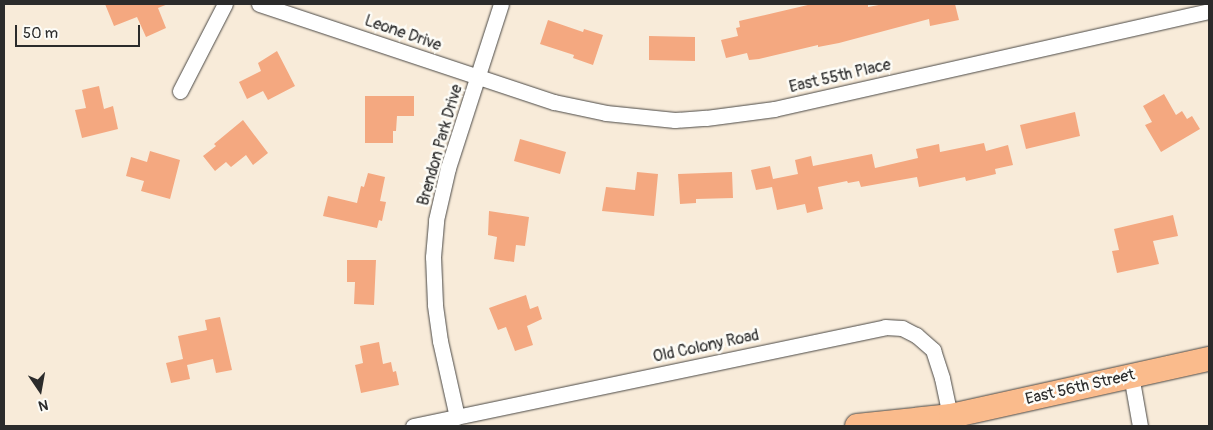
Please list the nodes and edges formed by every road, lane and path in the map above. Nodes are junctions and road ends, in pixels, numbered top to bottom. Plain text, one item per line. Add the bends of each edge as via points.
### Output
1 (225, 4) edge
2 (259, 4) edge
3 (502, 4) edge
4 (1209, 11) edge
5 (478, 76) junction
6 (180, 91) dead end
7 (1209, 359) edge
8 (1131, 375) junction
9 (457, 417) junction
10 (947, 423) edge
11 (414, 426) edge
12 (857, 426) edge
13 (1140, 426) edge

1 - 6 street
2 - 5 street, Leone Drive
3 - 5 street, Brendon Park Drive
4 - 5 street, East 55th Place via 774,109 706,118 660,119 591,111
5 - 9 street, Brendon Park Drive via 440,197 433,257 436,319
7 - 8 main road, East 56th Street
8 - 10 main road, East 56th Street
8 - 13 street
9 - 10 street, Old Colony Road via 885,327 902,328 916,334 932,350 940,371
9 - 11 street, Old Colony Road
10 - 12 main road, East 56th Street

